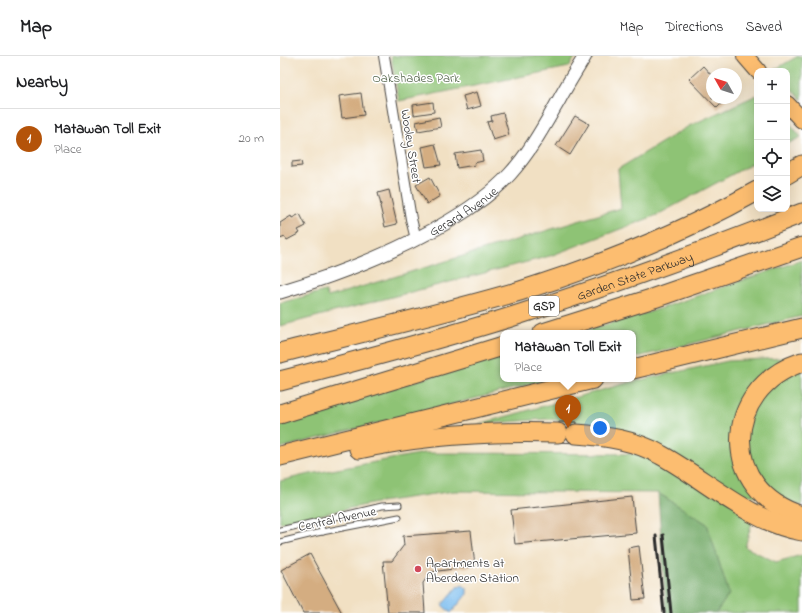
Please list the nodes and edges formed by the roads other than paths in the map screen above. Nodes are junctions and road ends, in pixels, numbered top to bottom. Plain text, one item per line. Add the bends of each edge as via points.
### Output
1 (384, 56) edge
2 (585, 56) edge
3 (745, 56) edge
4 (755, 68) edge
5 (790, 107) edge
6 (802, 120) edge
7 (802, 165) edge
8 (790, 172) edge
9 (754, 192) edge
10 (802, 213) edge
11 (416, 239) junction
12 (802, 247) edge
13 (280, 292) edge
14 (802, 328) edge
15 (552, 330) edge
16 (802, 339) edge
17 (750, 340) junction
18 (500, 347) edge
19 (280, 353) edge
20 (802, 362) edge
21 (636, 368) edge
22 (280, 381) edge
23 (581, 382) edge
24 (280, 414) edge
25 (287, 454) edge
26 (399, 505) dead end
27 (802, 516) edge
28 (400, 517) dead end
29 (318, 521) junction
30 (280, 530) edge
31 (802, 530) edge
32 (323, 532) junction
33 (280, 542) edge

1 - 11 street, Wooley Street via 410,219
2 - 11 street, Gerard Avenue via 535,140 510,174 475,205
3 - 4 main road
5 - 6 main road
7 - 8 highway
9 - 19 highway, Garden State Parkway / GSP via 668,235 522,290
10 - 22 highway, Garden State Parkway / GSP via 692,255 511,317
11 - 13 street, Gerard Avenue via 332,276
12 - 15 highway, Garden State Parkway / GSP
14 - 17 highway
16 - 17 highway
17 - 21 highway
18 - 24 highway
20 - 27 highway via 775,375 755,393 743,418 740,443 746,467 756,487 773,503
23 - 25 highway
25 - 31 highway via 356,449 465,434 567,433 616,439 651,450 749,511 772,522
26 - 29 lane, Central Avenue via 382,506
28 - 32 lane, Central Avenue
29 - 30 lane, Central Avenue
29 - 32 lane
32 - 33 lane, Central Avenue

